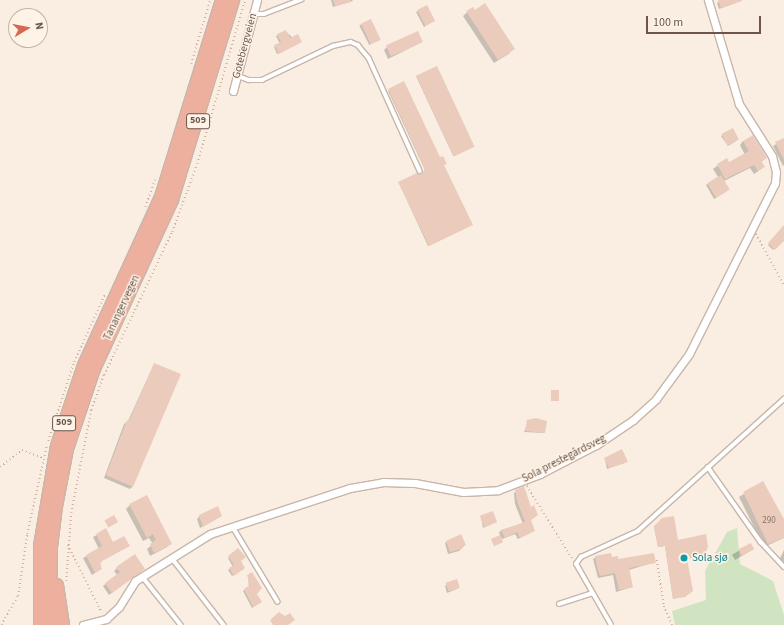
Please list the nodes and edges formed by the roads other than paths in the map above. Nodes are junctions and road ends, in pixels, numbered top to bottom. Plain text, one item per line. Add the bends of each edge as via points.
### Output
1 (222, 0) edge
2 (233, 0) edge
3 (257, 0) edge
4 (301, 0) edge
5 (708, 0) edge
6 (254, 14) junction
7 (238, 76) junction
8 (233, 91) dead end
9 (420, 171) dead end
10 (784, 399) edge
11 (708, 467) junction
12 (55, 512) junction
13 (233, 526) junction
14 (171, 558) junction
15 (784, 567) edge
16 (142, 576) junction
17 (39, 586) junction
18 (592, 593) junction
19 (278, 602) dead end
20 (559, 604) dead end
21 (108, 622) edge
22 (34, 625) edge
23 (40, 625) edge
24 (50, 625) edge
25 (63, 625) edge
26 (85, 625) edge
27 (181, 625) edge
28 (224, 625) edge
29 (611, 625) edge

1 - 17 highway, Tanangervegen / 509 via 161,197 84,365 68,408 57,446 46,503
2 - 12 highway, Tanangervegen / 509 via 172,200 94,369 78,411 67,449
3 - 6 street, Gotebergveien
4 - 6 lane via 264,14
5 - 13 street, Sola prestegårdsveg via 739,104 767,147 776,172 775,182 689,354 656,399 633,420 596,445 524,481 498,490 463,492 415,483 383,482 350,488
6 - 7 street, Gotebergveien
7 - 8 street, Gotebergveien
7 - 9 lane via 249,80 262,80 333,46 351,42 358,45 369,58
10 - 11 lane
11 - 15 lane via 761,542
11 - 18 lane via 638,531 583,554 576,564
12 - 24 highway, Tanangervegen / 509 via 49,586
12 - 25 highway, 509 via 58,599
13 - 14 street, Sola prestegårdsveg via 210,534
13 - 19 lane
14 - 16 street, Sola prestegårdsveg
14 - 28 lane
16 - 21 street, Sola prestegårdsveg via 129,587
16 - 27 lane
17 - 22 highway, 509
17 - 23 highway, Tanangervegen / 509
18 - 20 lane
18 - 29 lane
21 - 26 street

